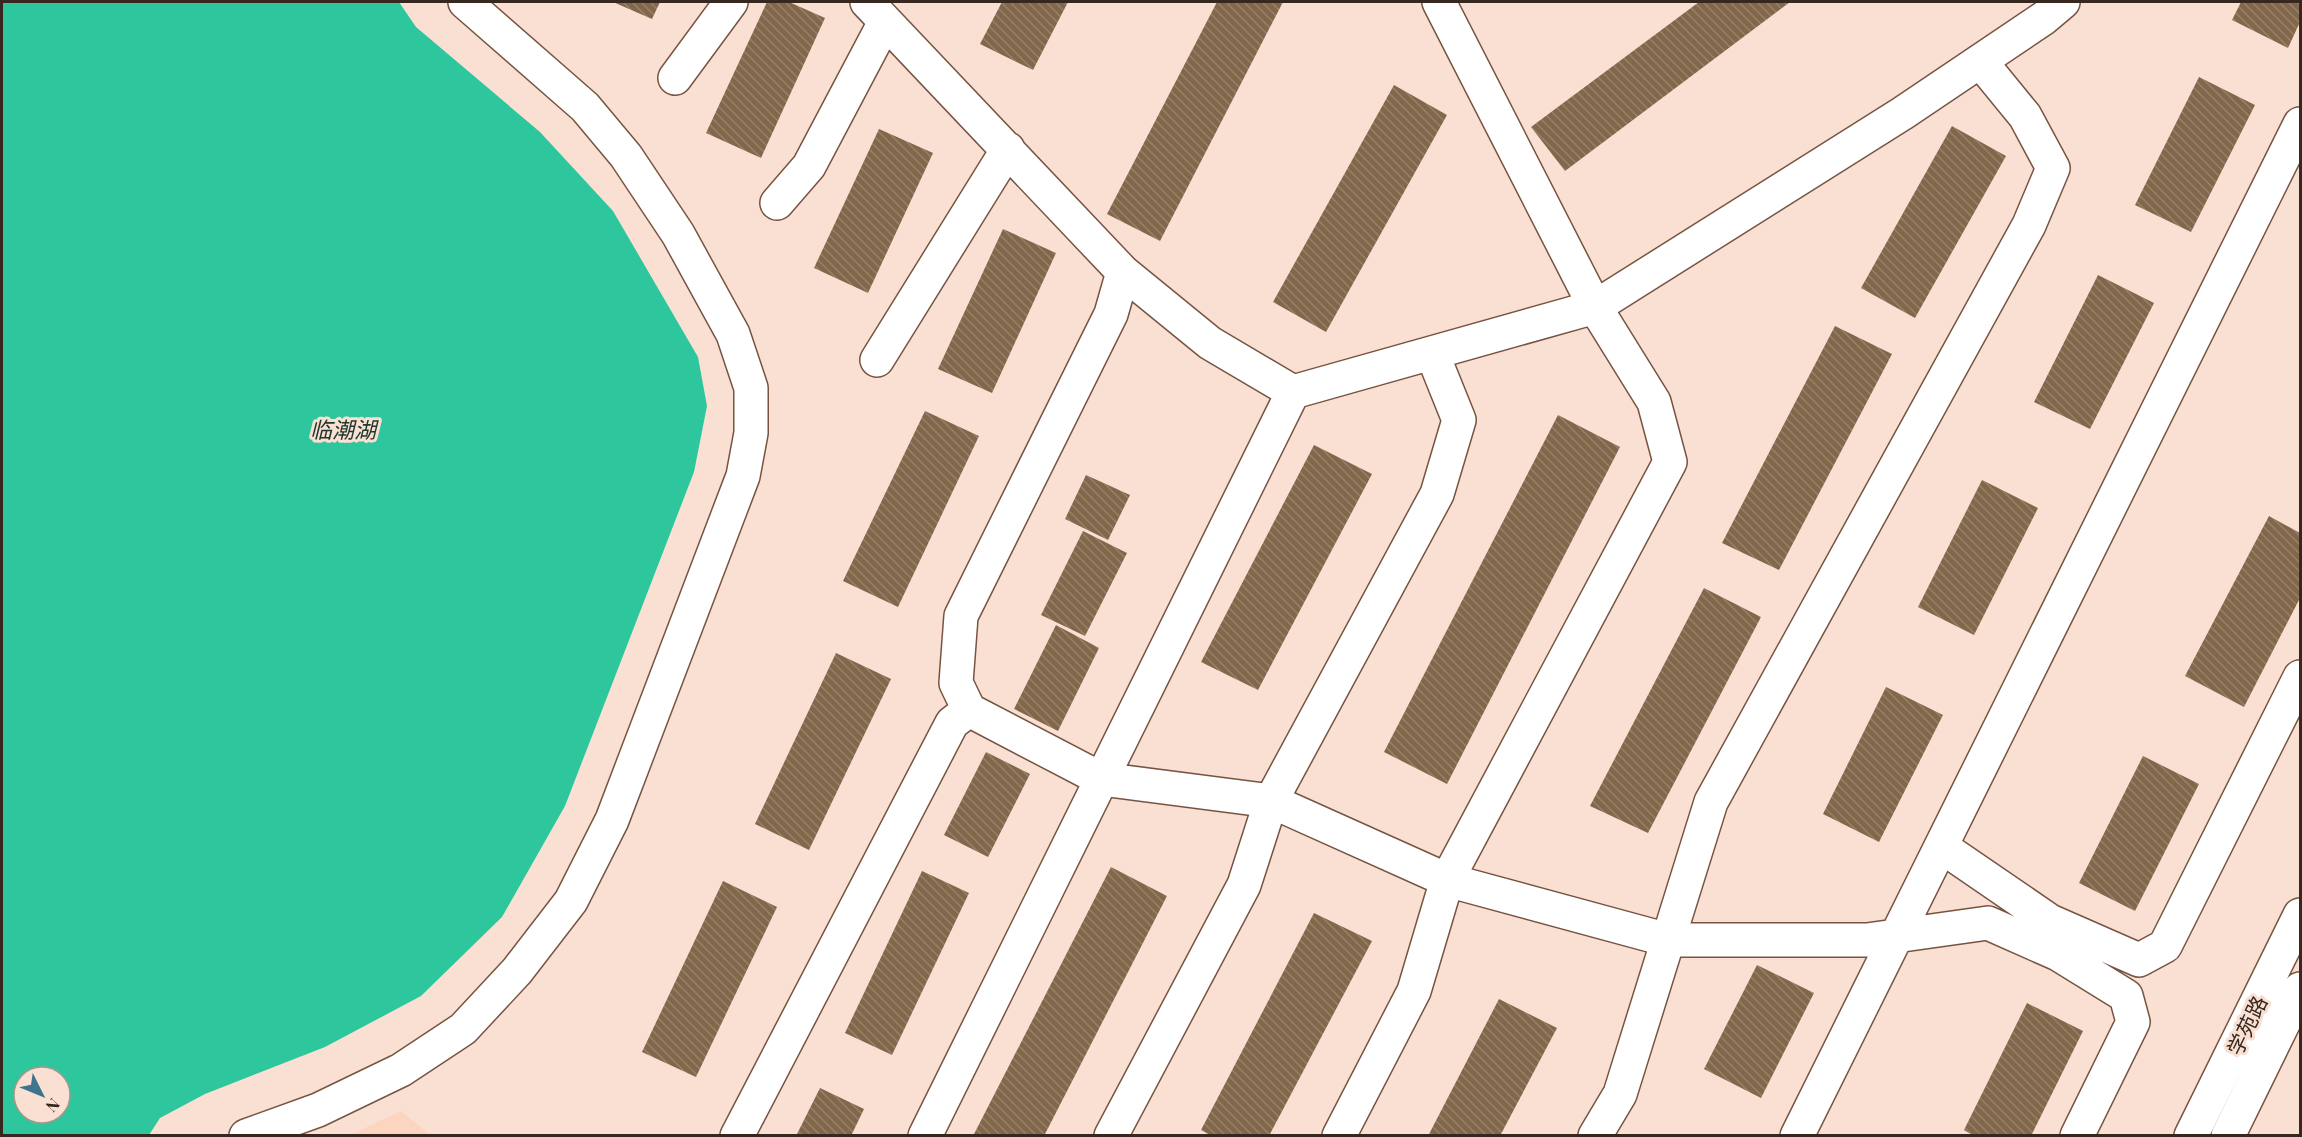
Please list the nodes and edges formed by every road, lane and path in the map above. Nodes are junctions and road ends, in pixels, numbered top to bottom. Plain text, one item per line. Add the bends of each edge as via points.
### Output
1 (465, 2) edge
2 (731, 2) edge
3 (1439, 2) edge
4 (2063, 2) edge
5 (876, 12) edge
6 (1980, 61) junction
7 (675, 78) dead end
8 (2301, 124) edge
9 (1008, 149) junction
10 (777, 203) dead end
11 (1123, 272) junction
12 (1595, 308) junction
13 (1432, 353) junction
14 (877, 360) dead end
15 (1293, 392) junction
16 (2301, 677) edge
17 (969, 710) junction
18 (1101, 779) junction
19 (1271, 801) junction
20 (1942, 847) junction
21 (1447, 880) junction
22 (2301, 915) edge
23 (1898, 936) junction
24 (1668, 940) junction
25 (2301, 989) edge
26 (246, 1136) edge
27 (737, 1136) edge
28 (925, 1136) edge
29 (1112, 1136) edge
30 (1339, 1136) edge
31 (1595, 1136) edge
32 (1797, 1136) edge
33 (2077, 1136) edge
34 (2191, 1136) edge
35 (2228, 1136) edge

1 - 26 street via 585,107 626,156 678,234 733,334 751,388 751,433 743,476 612,820 571,901 517,971 463,1029 401,1070 318,1110
2 - 7 street
3 - 12 street
4 - 6 street
5 - 9 street
5 - 10 street via 809,166
6 - 12 street
6 - 24 street via 2025,116 2053,168 2029,225 1711,802
8 - 20 street
9 - 11 street
9 - 14 street
11 - 15 street via 1210,343
11 - 17 street via 1111,314 961,616 956,683
12 - 13 street
12 - 21 street via 1654,402 1670,462
13 - 15 street
13 - 19 street via 1460,420 1437,494
15 - 18 street
16 - 20 street via 2165,946 2139,960 2050,921
17 - 18 street
17 - 27 street via 952,723
18 - 19 street
18 - 28 street
19 - 21 street
19 - 29 street via 1244,885
20 - 23 street
21 - 24 street
21 - 30 street via 1414,991
22 - 34 street, 学苑路
23 - 24 street via 1867,940
23 - 32 street
23 - 33 street via 1988,923 2058,954 2126,996 2133,1022
24 - 31 street via 1620,1094
25 - 35 street, 学苑路

